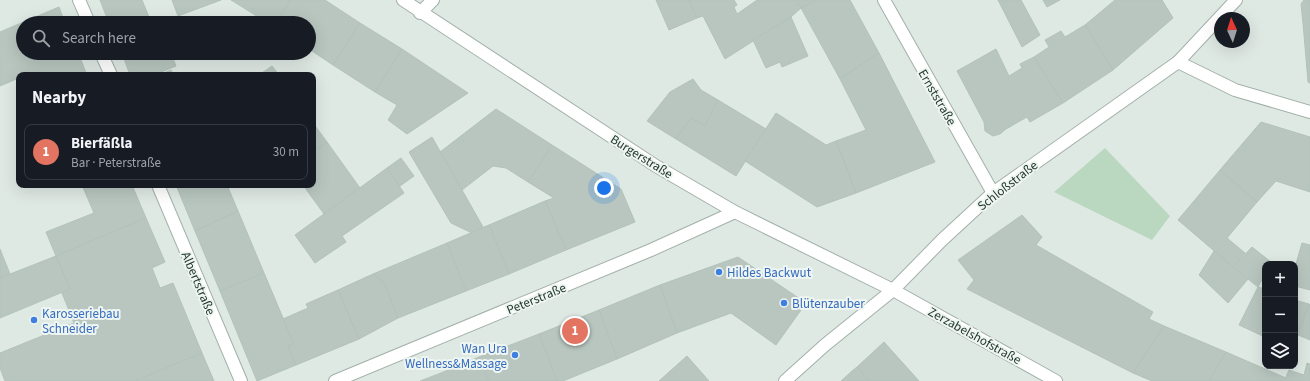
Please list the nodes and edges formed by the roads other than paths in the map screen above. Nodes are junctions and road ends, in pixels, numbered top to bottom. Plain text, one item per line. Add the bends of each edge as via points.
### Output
1 (79, 0) edge
2 (403, 0) edge
3 (433, 0) edge
4 (884, 0) edge
5 (1236, 0) edge
6 (420, 13) junction
7 (86, 16) edge
8 (104, 60) edge
9 (1178, 62) junction
10 (110, 72) edge
11 (1310, 112) edge
12 (159, 188) edge
13 (993, 193) junction
14 (735, 212) junction
15 (893, 290) junction
16 (241, 381) edge
17 (335, 381) edge
18 (785, 381) edge
19 (1056, 381) edge

1 - 7 street
2 - 6 street, Burgerstraße
3 - 6 street
4 - 13 street, Ernststraße
5 - 9 street, Schloßstraße
6 - 14 street, Burgerstraße via 656,166
8 - 10 street
9 - 11 street via 1235,90
9 - 13 street, Schloßstraße
12 - 16 street, Albertstraße
13 - 15 street, Schloßstraße
14 - 15 street, Burgerstraße
14 - 17 street, Peterstraße via 651,250
15 - 18 street, Schloßstraße
15 - 19 street, Zerzabelshofstraße

